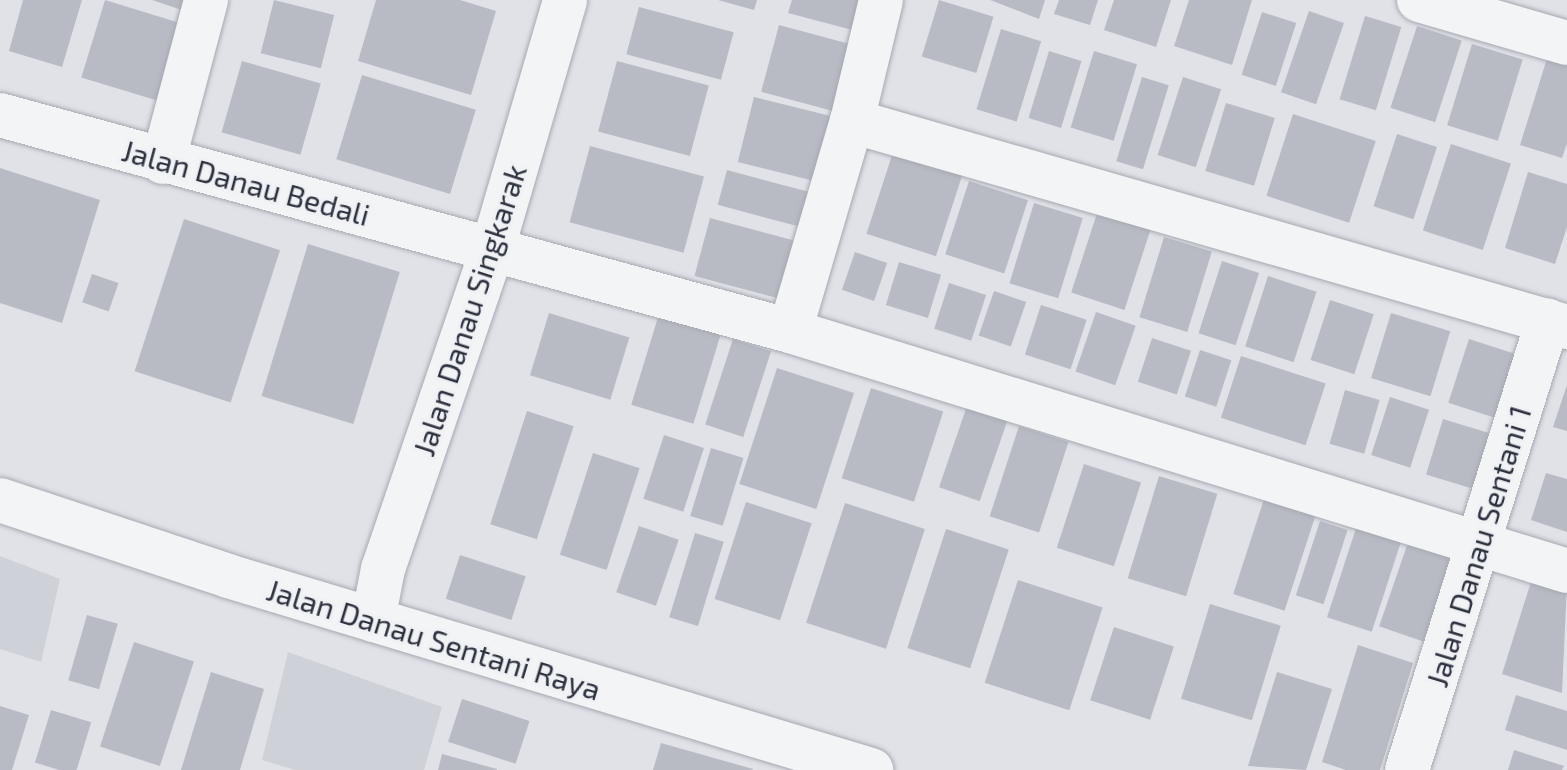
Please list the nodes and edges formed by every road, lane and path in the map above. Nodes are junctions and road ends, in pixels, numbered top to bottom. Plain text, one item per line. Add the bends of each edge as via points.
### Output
1 (206, 0) edge
2 (565, 0) edge
3 (881, 0) edge
4 (1419, 0) edge
5 (1567, 43) edge
6 (0, 115) edge
7 (852, 121) junction
8 (163, 162) junction
9 (493, 247) junction
10 (1557, 324) edge
11 (790, 331) junction
12 (0, 500) edge
13 (1478, 547) junction
14 (1567, 571) edge
15 (373, 620) junction
16 (780, 758) edge
17 (871, 770) edge
18 (1407, 770) edge

1 - 8 street
2 - 9 street, Jalan Danau Singkarak
3 - 7 street
4 - 5 street
6 - 8 street, Jalan Danau Bedali
7 - 10 street
7 - 11 street
8 - 9 street, Jalan Danau Bedali
9 - 11 street, Jalan Danau Bedali
9 - 15 street, Jalan Danau Singkarak via 383,569
10 - 13 street, Jalan Danau Sentani 1
11 - 13 street, Jalan Danau Bedali
12 - 15 street, Jalan Danau Sentani Raya
13 - 14 street, Jalan Danau Bedali
13 - 18 street, Jalan Danau Sentani 1
15 - 16 street, Jalan Danau Sentani Raya
16 - 17 street, Jalan Danau Sentani Raya

